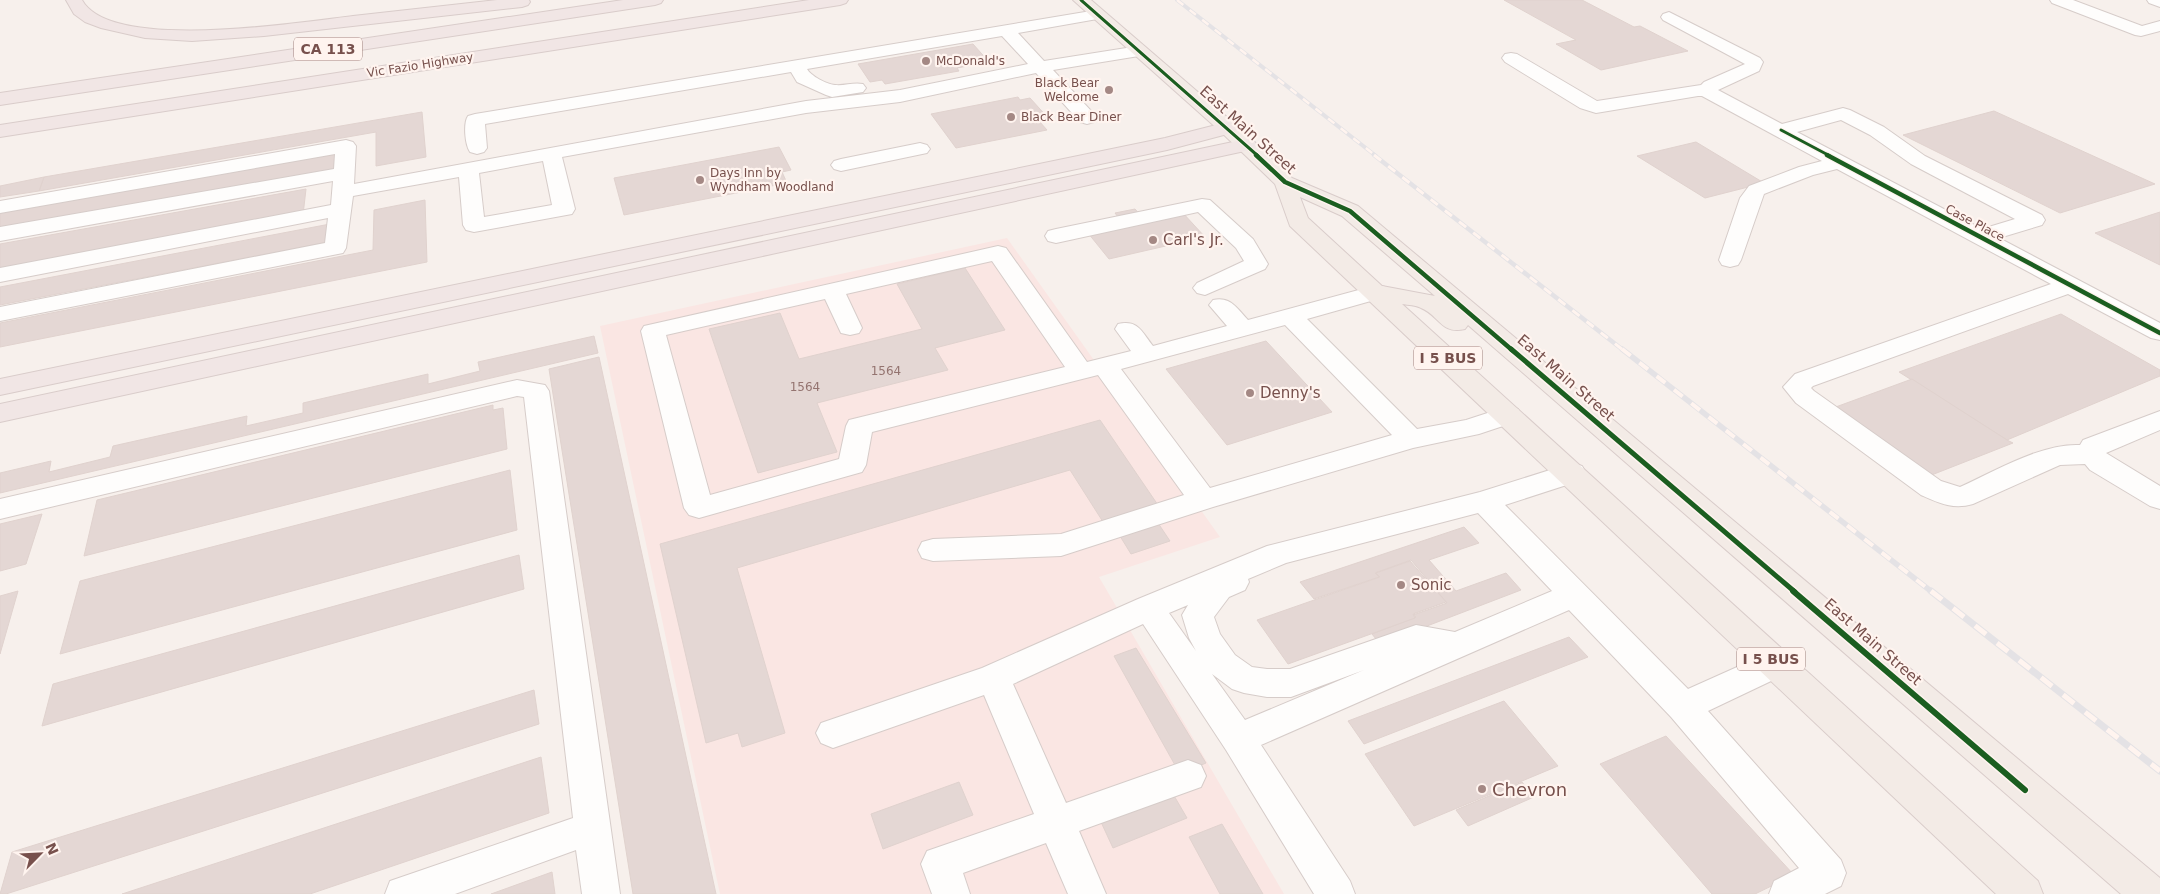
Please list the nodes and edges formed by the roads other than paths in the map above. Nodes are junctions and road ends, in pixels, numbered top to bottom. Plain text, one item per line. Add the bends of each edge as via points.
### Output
1 (74, 0) edge
2 (538, 0) edge
3 (655, 0) edge
4 (840, 0) edge
5 (1080, 0) edge
6 (2058, 0) edge
7 (2155, 0) edge
8 (2160, 2) edge
9 (1097, 14) junction
10 (1669, 16) dead end
11 (2160, 26) edge
12 (1006, 30) junction
13 (1139, 50) junction
14 (1511, 58) dead end
15 (1035, 62) junction
16 (796, 66) junction
17 (370, 72) junction
18 (1708, 92) junction
19 (764, 93) junction
20 (0, 99) edge
21 (1087, 118) dead end
22 (1228, 128) junction
23 (1781, 130) junction
24 (0, 131) edge
25 (1246, 145) junction
26 (0, 148) edge
27 (478, 148) dead end
28 (920, 149) dead end
29 (551, 153) junction
30 (1841, 162) junction
31 (841, 165) dead end
32 (468, 169) junction
33 (1285, 182) junction
34 (343, 192) junction
35 (0, 207) edge
36 (0, 234) edge
37 (1056, 236) dead end
38 (1981, 237) junction
39 (1730, 260) dead end
40 (0, 275) edge
41 (2070, 285) junction
42 (833, 290) junction
43 (1377, 292) junction
44 (0, 314) edge
45 (1290, 316) junction
46 (850, 328) dead end
47 (1127, 329) dead end
48 (1243, 329) junction
49 (2160, 333) edge
50 (1147, 355) junction
51 (1093, 369) junction
52 (0, 388) edge
53 (1560, 389) junction
54 (0, 413) edge
55 (1509, 415) junction
56 (2160, 420) edge
57 (1411, 439) junction
58 (2092, 455) junction
59 (1572, 473) junction
60 (2160, 499) edge
61 (1203, 500) junction
62 (1484, 501) junction
63 (0, 509) edge
64 (1337, 539) junction
65 (933, 550) dead end
66 (1574, 595) junction
67 (1149, 608) junction
68 (1458, 645) junction
69 (1776, 664) junction
70 (994, 678) junction
71 (1684, 707) junction
72 (833, 733) dead end
73 (1238, 739) junction
74 (1188, 776) dead end
75 (1057, 824) junction
76 (592, 828) junction
77 (404, 894) edge
78 (601, 894) edge
79 (951, 894) edge
80 (1087, 894) edge
81 (1336, 894) edge
82 (1788, 894) edge
83 (2024, 894) edge
84 (2150, 894) edge

1 - 2 highway via 86,15 120,28 160,35 192,36
3 - 20 highway, Vic Fazio Highway / CA 113
4 - 17 highway, Vic Fazio Highway / CA 113
5 - 9 main road, East Main Street / I 5 BUS
6 - 11 street via 2141,31
7 - 8 street
9 - 12 street
9 - 13 main road, East Main Street / I 5 BUS
10 - 18 street via 1754,62 1753,67 1710,86
12 - 15 street
12 - 16 street
13 - 15 street
13 - 22 main road, East Main Street / I 5 BUS
14 - 18 street via 1587,104 1596,106 1698,90
15 - 16 street via 832,91 803,78
15 - 19 street via 900,96
15 - 21 street
16 - 19 street
17 - 24 highway, Vic Fazio Highway / CA 113
17 - 26 highway
18 - 23 street, Case Place
19 - 27 street via 475,120
19 - 29 street
22 - 25 main road, East Main Street / I 5 BUS
22 - 52 highway via 1167,144
23 - 30 street, Case Place
23 - 38 street via 1843,114 1877,131 1918,160 2034,220
25 - 33 main road, East Main Street / I 5 BUS
25 - 54 highway
28 - 31 street
29 - 32 street
29 - 32 street via 564,209 474,225
30 - 38 street, Case Place
30 - 39 street via 1756,190
32 - 34 street
33 - 43 main road, East Main Street / I 5 BUS via 1298,221
33 - 53 main road, East Main Street / I 5 BUS via 1350,211
34 - 35 street via 346,146
34 - 36 street
34 - 40 street
34 - 44 street via 336,248
37 - 48 street via 1202,205 1245,244 1257,264 1213,296
38 - 41 street, Case Place
41 - 49 street, Case Place
41 - 58 street via 1804,380 1796,387 1805,397 1931,488 1952,497 1963,497 2055,456
42 - 46 street
42 - 51 street via 998,253
42 - 51 street via 653,332 699,508 852,465 859,426
43 - 45 street
43 - 53 main road via 1430,302 1483,348
43 - 55 main road, East Main Street / I 5 BUS
45 - 48 street
45 - 57 street
47 - 50 street
48 - 50 street
50 - 51 street
51 - 61 street
53 - 84 main road, East Main Street / I 5 BUS
55 - 57 street via 1469,428
55 - 59 main road, East Main Street / I 5 BUS
56 - 58 street via 2093,447
57 - 61 street
58 - 60 street
59 - 62 street
59 - 69 main road, East Main Street / I 5 BUS
61 - 65 street via 1061,545
62 - 64 street
62 - 66 street
63 - 76 street via 517,388 536,391
64 - 67 street via 1278,554
64 - 68 street via 1218,589 1198,615 1205,638 1223,664 1244,679 1291,683 1416,638
66 - 68 street
66 - 71 street
67 - 70 street
67 - 73 street
68 - 73 street
69 - 71 street
69 - 83 main road, East Main Street / I 5 BUS
70 - 72 street
70 - 75 street
71 - 82 street via 1827,873
73 - 81 street
74 - 75 street
75 - 79 street via 940,864
75 - 80 street
76 - 77 street
76 - 78 street

